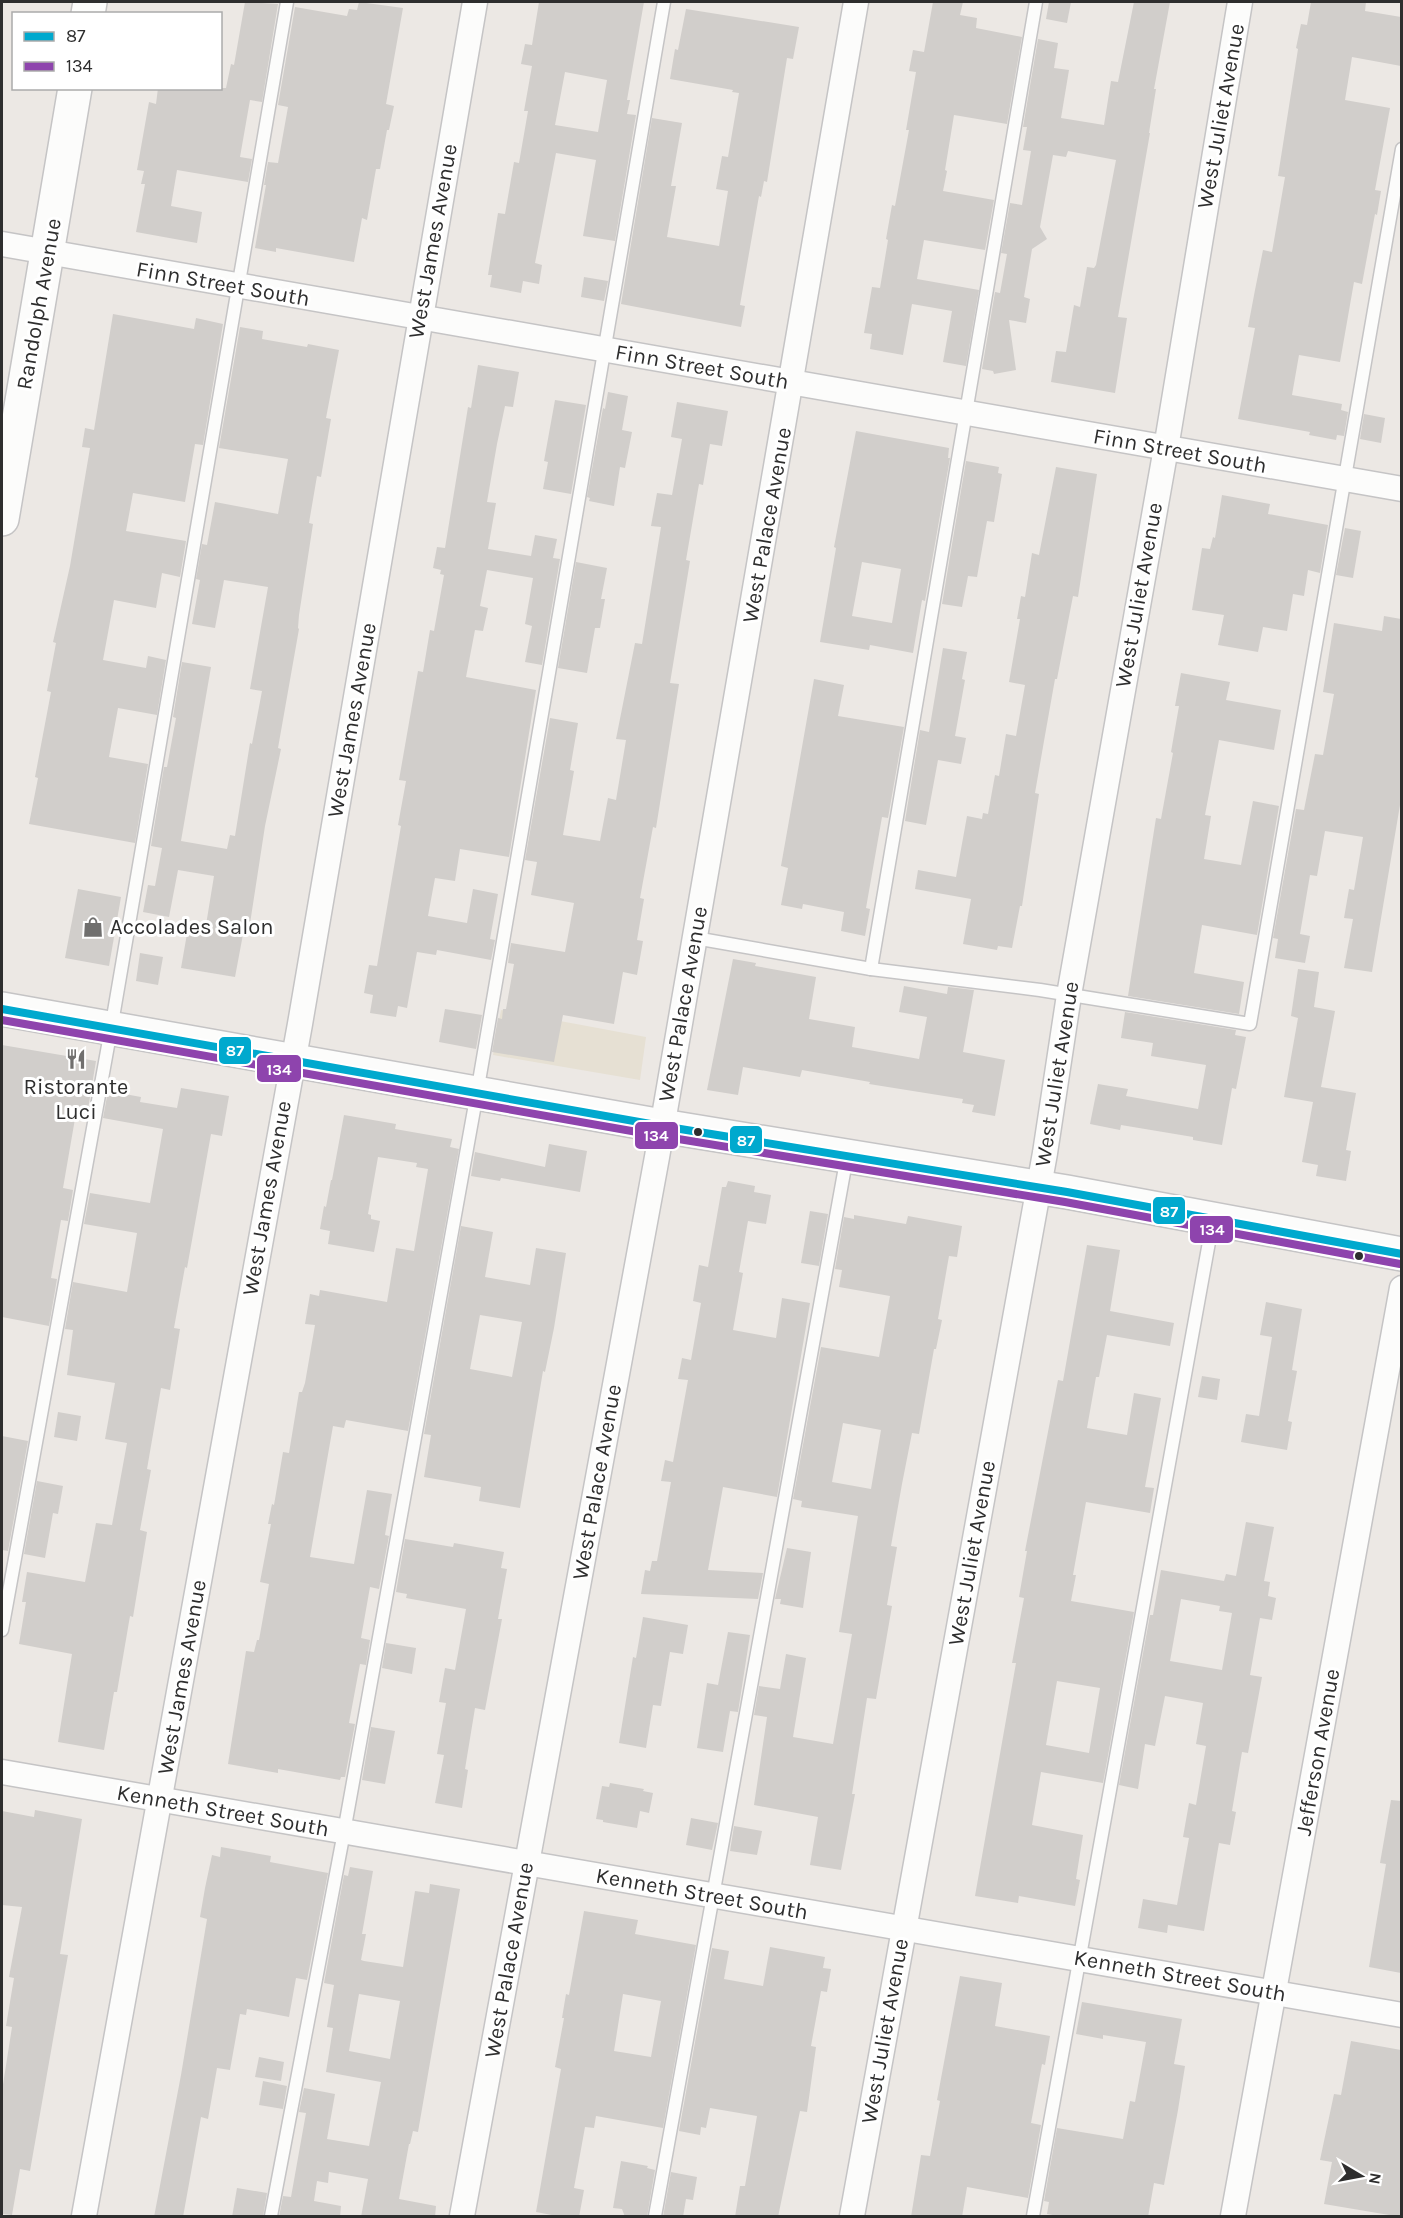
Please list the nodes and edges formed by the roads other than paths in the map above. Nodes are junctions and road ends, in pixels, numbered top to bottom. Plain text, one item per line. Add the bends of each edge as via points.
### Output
1 (287, 2) edge
2 (475, 2) edge
3 (663, 2) edge
4 (856, 2) edge
5 (1036, 2) edge
6 (1240, 2) edge
7 (75, 90) edge
8 (1401, 149) edge
9 (2, 244) edge
10 (48, 253) junction
11 (239, 287) junction
12 (420, 317) junction
13 (603, 349) junction
14 (792, 382) junction
15 (967, 414) junction
16 (1166, 448) junction
17 (1346, 480) junction
18 (1401, 489) edge
19 (2, 519) edge
20 (695, 938) junction
21 (871, 969) junction
22 (1069, 995) junction
23 (2, 1009) edge
24 (111, 1029) junction
25 (292, 1061) junction
26 (477, 1093) junction
27 (662, 1126) junction
28 (847, 1155) junction
29 (1038, 1188) junction
30 (1213, 1220) junction
31 (1401, 1254) edge
32 (1401, 1288) edge
33 (2, 1630) edge
34 (2, 1772) edge
35 (160, 1800) junction
36 (344, 1832) junction
37 (527, 1863) junction
38 (714, 1896) junction
39 (904, 1929) junction
40 (1079, 1959) junction
41 (1274, 1992) junction
42 (1401, 2015) edge
43 (84, 2217) edge
44 (272, 2217) edge
45 (462, 2217) edge
46 (656, 2217) edge
47 (852, 2217) edge
48 (1033, 2217) edge
49 (1233, 2217) edge

1 - 11 lane
2 - 12 street, West James Avenue
3 - 13 lane
4 - 14 street, West Palace Avenue
5 - 15 lane
6 - 16 street, West Juliet Avenue
7 - 10 street, Randolph Avenue
8 - 17 lane
9 - 10 street, Finn Street South
10 - 11 street, Finn Street South
10 - 19 street, Randolph Avenue
11 - 12 street, Finn Street South
11 - 24 lane
12 - 13 street, Finn Street South
12 - 25 street, West James Avenue
13 - 14 street, Finn Street South
13 - 26 lane
14 - 15 street, Finn Street South
14 - 20 street, West Palace Avenue
15 - 16 street, Finn Street South
15 - 21 lane
16 - 17 street, Finn Street South
16 - 22 street, West Juliet Avenue
17 - 18 street, Finn Street South
17 - 22 lane via 1250,1024
20 - 21 lane
20 - 27 street, West Palace Avenue
21 - 22 lane
22 - 29 street, West Juliet Avenue
23 - 24 street
24 - 25 street
24 - 33 lane
25 - 26 street
25 - 35 street, West James Avenue
26 - 27 street
26 - 36 lane
27 - 28 street
27 - 37 street, West Palace Avenue
28 - 29 street
28 - 38 lane
29 - 30 street
29 - 39 street, West Juliet Avenue
30 - 31 street
30 - 40 lane
32 - 41 street, Jefferson Avenue
34 - 35 street, Kenneth Street South
35 - 36 street, Kenneth Street South
35 - 43 street, West James Avenue
36 - 37 street, Kenneth Street South
36 - 44 lane
37 - 38 street, Kenneth Street South
37 - 45 street, West Palace Avenue
38 - 39 street, Kenneth Street South
38 - 46 lane
39 - 40 street, Kenneth Street South
39 - 47 street, West Juliet Avenue
40 - 41 street, Kenneth Street South
40 - 48 lane
41 - 42 street, Kenneth Street South
41 - 49 street, Jefferson Avenue

